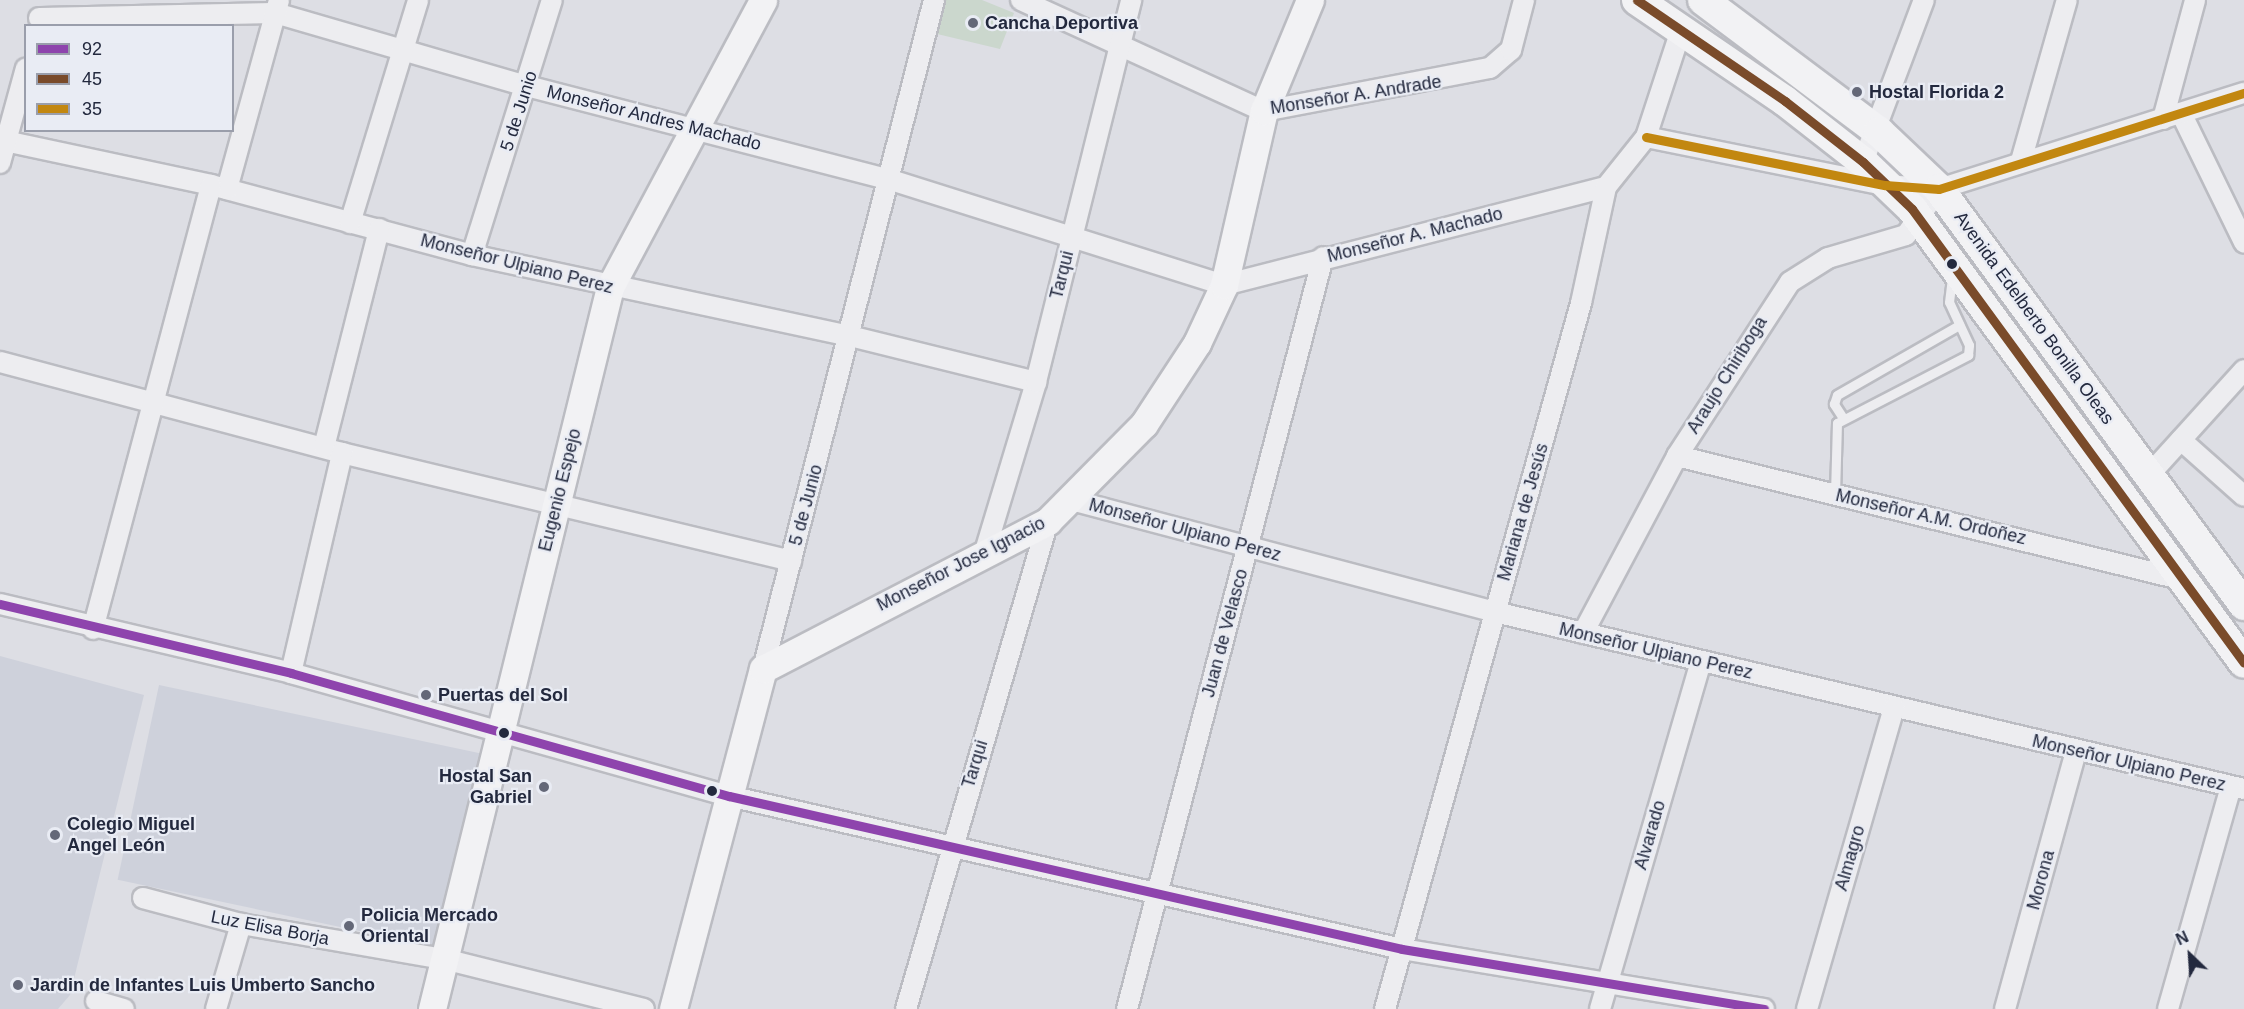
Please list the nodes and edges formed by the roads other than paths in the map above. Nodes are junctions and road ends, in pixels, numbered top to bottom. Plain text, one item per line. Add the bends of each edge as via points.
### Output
1 (418, 0) edge
2 (552, 0) edge
3 (763, 0) edge
4 (934, 0) edge
5 (1021, 0) edge
6 (1131, 0) edge
7 (1310, 0) edge
8 (1524, 0) edge
9 (1637, 0) edge
10 (1703, 0) edge
11 (1924, 0) edge
12 (2067, 0) edge
13 (2194, 0) edge
14 (277, 7) edge
15 (40, 15) edge
16 (1682, 27) junction
17 (1121, 43) junction
18 (403, 48) junction
19 (24, 74) edge
20 (527, 86) junction
21 (2244, 93) edge
22 (1264, 111) junction
23 (2172, 116) junction
24 (692, 126) junction
25 (1879, 132) junction
26 (1646, 137) junction
27 (3, 140) edge
28 (2021, 161) junction
29 (1863, 162) junction
30 (0, 163) edge
31 (891, 180) junction
32 (1885, 185) junction
33 (219, 187) junction
34 (1606, 187) junction
35 (1939, 189) junction
36 (1920, 219) junction
37 (350, 223) junction
38 (379, 229) junction
39 (1071, 237) junction
40 (2244, 242) edge
41 (472, 255) junction
42 (1323, 257) junction
43 (1954, 263) junction
44 (1224, 285) junction
45 (610, 287) junction
46 (1959, 325) junction
47 (850, 336) junction
48 (0, 362) edge
49 (2244, 370) edge
50 (1036, 382) junction
51 (152, 404) junction
52 (1843, 418) junction
53 (2181, 440) junction
54 (333, 450) junction
55 (1677, 456) junction
56 (2148, 476) junction
57 (1835, 494) junction
58 (2244, 496) edge
59 (1071, 500) junction
60 (557, 503) junction
61 (1048, 520) junction
62 (1248, 547) junction
63 (986, 548) junction
64 (791, 561) junction
65 (2185, 580) junction
66 (0, 604) edge
67 (2244, 605) edge
68 (1495, 612) junction
69 (93, 629) junction
70 (1583, 633) junction
71 (1701, 662) junction
72 (2244, 663) edge
73 (763, 669) junction
74 (291, 673) junction
75 (1893, 707) junction
76 (501, 732) junction
77 (2076, 751) junction
78 (2237, 788) edge
79 (729, 796) junction
80 (950, 845) junction
81 (1157, 893) junction
82 (143, 898) dead end
83 (241, 924) junction
84 (1402, 949) junction
85 (444, 959) junction
86 (1608, 983) junction
87 (96, 1001) dead end
88 (124, 1009) edge
89 (216, 1009) edge
90 (432, 1009) edge
91 (644, 1009) edge
92 (673, 1009) edge
93 (906, 1009) edge
94 (1127, 1009) edge
95 (1385, 1009) edge
96 (1600, 1009) edge
97 (1764, 1009) edge
98 (1808, 1009) edge
99 (2005, 1009) edge
100 (2169, 1009) edge

1 - 18 street
2 - 20 street, 5 de Junio
3 - 24 street, Eugenio Espejo
4 - 31 street, 5 de Junio
5 - 17 street, Monseñor A. Andrade
6 - 17 street, Tarqui
7 - 22 street, Monseñor Jose Ignacio
8 - 22 street, Monseñor A. Andrade via 1511,50 1490,68
9 - 16 main road, Avenida Edelberto Bonilla Oleas
10 - 25 main road, Avenida Edelberto Bonilla Oleas
11 - 25 street
12 - 28 street
13 - 23 street
14 - 15 street, Monseñor Andres Machado
14 - 18 street, Monseñor Andres Machado
14 - 33 street
16 - 26 street, Mariana de Jesús
16 - 29 main road, Avenida Edelberto Bonilla Oleas
17 - 22 street, Monseñor A. Andrade
17 - 39 street, Tarqui
18 - 20 street, Monseñor Andres Machado
18 - 37 street
19 - 27 street
20 - 24 street, Monseñor Andres Machado
20 - 41 street, 5 de Junio
21 - 23 street
22 - 44 street, Monseñor Jose Ignacio
23 - 28 street
23 - 40 street
24 - 31 street, Monseñor Andres Machado
24 - 45 street, Eugenio Espejo
25 - 29 street
25 - 35 main road, Avenida Edelberto Bonilla Oleas
26 - 32 street
26 - 34 street, Mariana de Jesús
27 - 30 street
27 - 33 street, Monseñor Ulpiano Perez
28 - 35 street
29 - 32 main road, Avenida Edelberto Bonilla Oleas
31 - 39 street, Monseñor Andres Machado
31 - 47 street, 5 de Junio
32 - 35 street
32 - 36 main road, Avenida Edelberto Bonilla Oleas
33 - 37 street, Monseñor Ulpiano Perez
33 - 51 street
34 - 42 street, Monseñor A. Machado
34 - 68 street, Mariana de Jesús via 1581,303
35 - 36 street, Araujo Chiriboga
35 - 56 main road, Avenida Edelberto Bonilla Oleas
36 - 43 main road, Avenida Edelberto Bonilla Oleas
36 - 55 street, Araujo Chiriboga via 1898,239 1828,258 1790,282
37 - 38 street, Monseñor Ulpiano Perez
38 - 41 street, Monseñor Ulpiano Perez
38 - 54 street
39 - 44 street, Monseñor Andres Machado
39 - 50 street, Tarqui
41 - 45 street, Monseñor Ulpiano Perez
42 - 44 street, Monseñor A. Machado
42 - 62 street, Juan de Velasco
43 - 46 lane via 1949,302
43 - 65 main road, Avenida Edelberto Bonilla Oleas
44 - 59 street, Monseñor Jose Ignacio via 1197,343 1144,424
45 - 47 street, Monseñor Ulpiano Perez
45 - 60 street, Eugenio Espejo
46 - 52 lane via 1837,395 1834,404
46 - 52 lane via 1968,355
47 - 50 street, Monseñor Ulpiano Perez
47 - 64 street, 5 de Junio
48 - 51 street
49 - 53 street
50 - 63 street, Tarqui
51 - 54 street
51 - 69 street
52 - 57 lane via 1833,430
53 - 56 street
53 - 58 street
54 - 60 street
54 - 74 street
55 - 57 street, Monseñor A.M. Ordoñez
55 - 70 street, Araujo Chiriboga
56 - 67 main road, Avenida Edelberto Bonilla Oleas
57 - 65 street, Monseñor A.M. Ordoñez
59 - 61 street, Monseñor Jose Ignacio
59 - 62 street, Monseñor Ulpiano Perez
60 - 64 street
60 - 76 street, Eugenio Espejo
61 - 63 street, Monseñor Jose Ignacio
61 - 80 street, Tarqui
62 - 68 street, Monseñor Ulpiano Perez
62 - 81 street, Juan de Velasco
63 - 73 street, Monseñor Jose Ignacio
64 - 73 street, 5 de Junio
65 - 72 main road, Avenida Edelberto Bonilla Oleas
66 - 69 street
68 - 70 street, Monseñor Ulpiano Perez
68 - 84 street, Mariana de Jesús
69 - 74 street
70 - 71 street, Monseñor Ulpiano Perez
71 - 75 street, Monseñor Ulpiano Perez
71 - 86 street, Alvarado
73 - 79 street, 5 de Junio
74 - 76 street
75 - 77 street, Monseñor Ulpiano Perez
75 - 98 street, Almagro
76 - 79 street
76 - 85 street, Eugenio Espejo
77 - 78 street, Monseñor Ulpiano Perez
77 - 99 street, Morona
78 - 100 street
79 - 80 street
79 - 92 street, 5 de Junio
80 - 81 street
80 - 93 street, Tarqui
81 - 84 street
81 - 94 street, Juan de Velasco
82 - 83 street, Luz Elisa Borja
83 - 85 street, Luz Elisa Borja
83 - 89 street
84 - 86 street
84 - 95 street, Mariana de Jesús
85 - 90 street, Eugenio Espejo
85 - 91 street, Luz Elisa Borja
86 - 96 street, Alvarado
86 - 97 street
87 - 88 street

